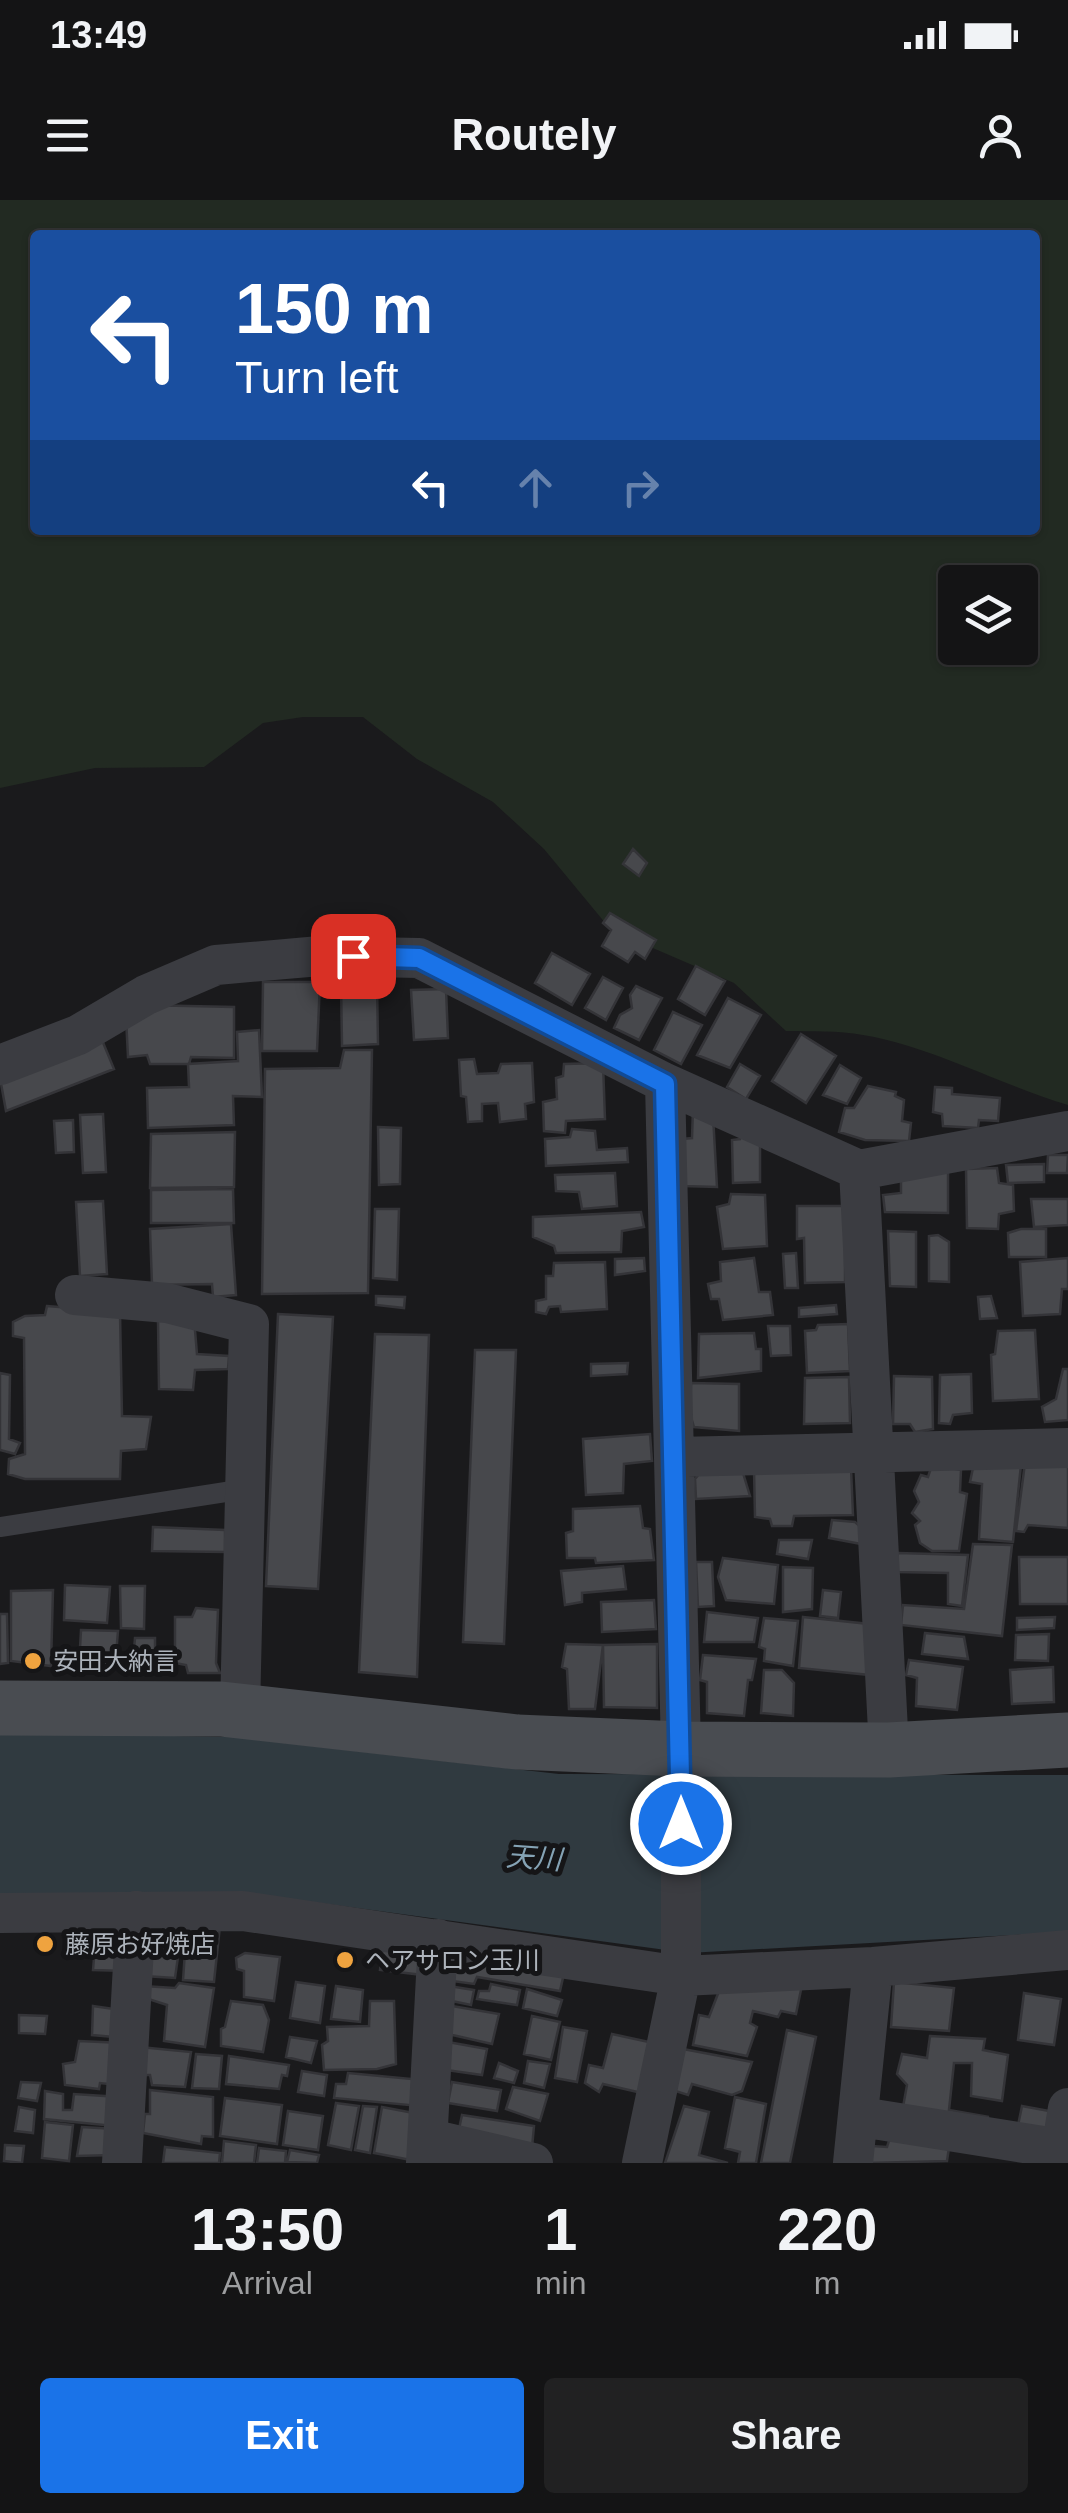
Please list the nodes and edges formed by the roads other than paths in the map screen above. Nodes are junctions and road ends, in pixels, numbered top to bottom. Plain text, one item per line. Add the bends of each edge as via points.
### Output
1 (0, 1065) edge
2 (665, 1084) junction
3 (1068, 1131) edge
4 (859, 1170) junction
5 (75, 1295) dead end
6 (1068, 1448) edge
7 (875, 1452) junction
8 (676, 1457) junction
9 (245, 1488) junction
10 (0, 1527) edge
11 (0, 1708) edge
12 (240, 1711) junction
13 (1068, 1740) edge
14 (681, 1749) junction
15 (889, 1750) junction
16 (136, 1911) junction
17 (0, 1913) edge
18 (438, 1939) junction
19 (1068, 1950) edge
20 (873, 1967) junction
21 (680, 1976) junction
22 (1068, 2108) edge
23 (861, 2117) junction
24 (428, 2151) edge
25 (1063, 2155) edge
26 (122, 2163) edge
27 (532, 2163) edge
28 (642, 2163) edge
29 (853, 2163) edge

1 - 2 street via 216,965 320,956 419,958
2 - 4 street
2 - 8 street
3 - 4 street
4 - 7 street
5 - 9 street via 167,1303 249,1324
6 - 7 street
7 - 8 street
7 - 15 street
8 - 14 street
9 - 10 lane
9 - 12 street
11 - 12 street
12 - 14 street via 517,1742
13 - 15 street
14 - 15 street
14 - 21 street
16 - 17 street
16 - 18 street via 243,1911
16 - 26 street
18 - 21 street
18 - 24 street
19 - 20 street
20 - 21 street
20 - 23 street
21 - 28 street
22 - 25 street
23 - 25 street
23 - 29 street
24 - 27 street

